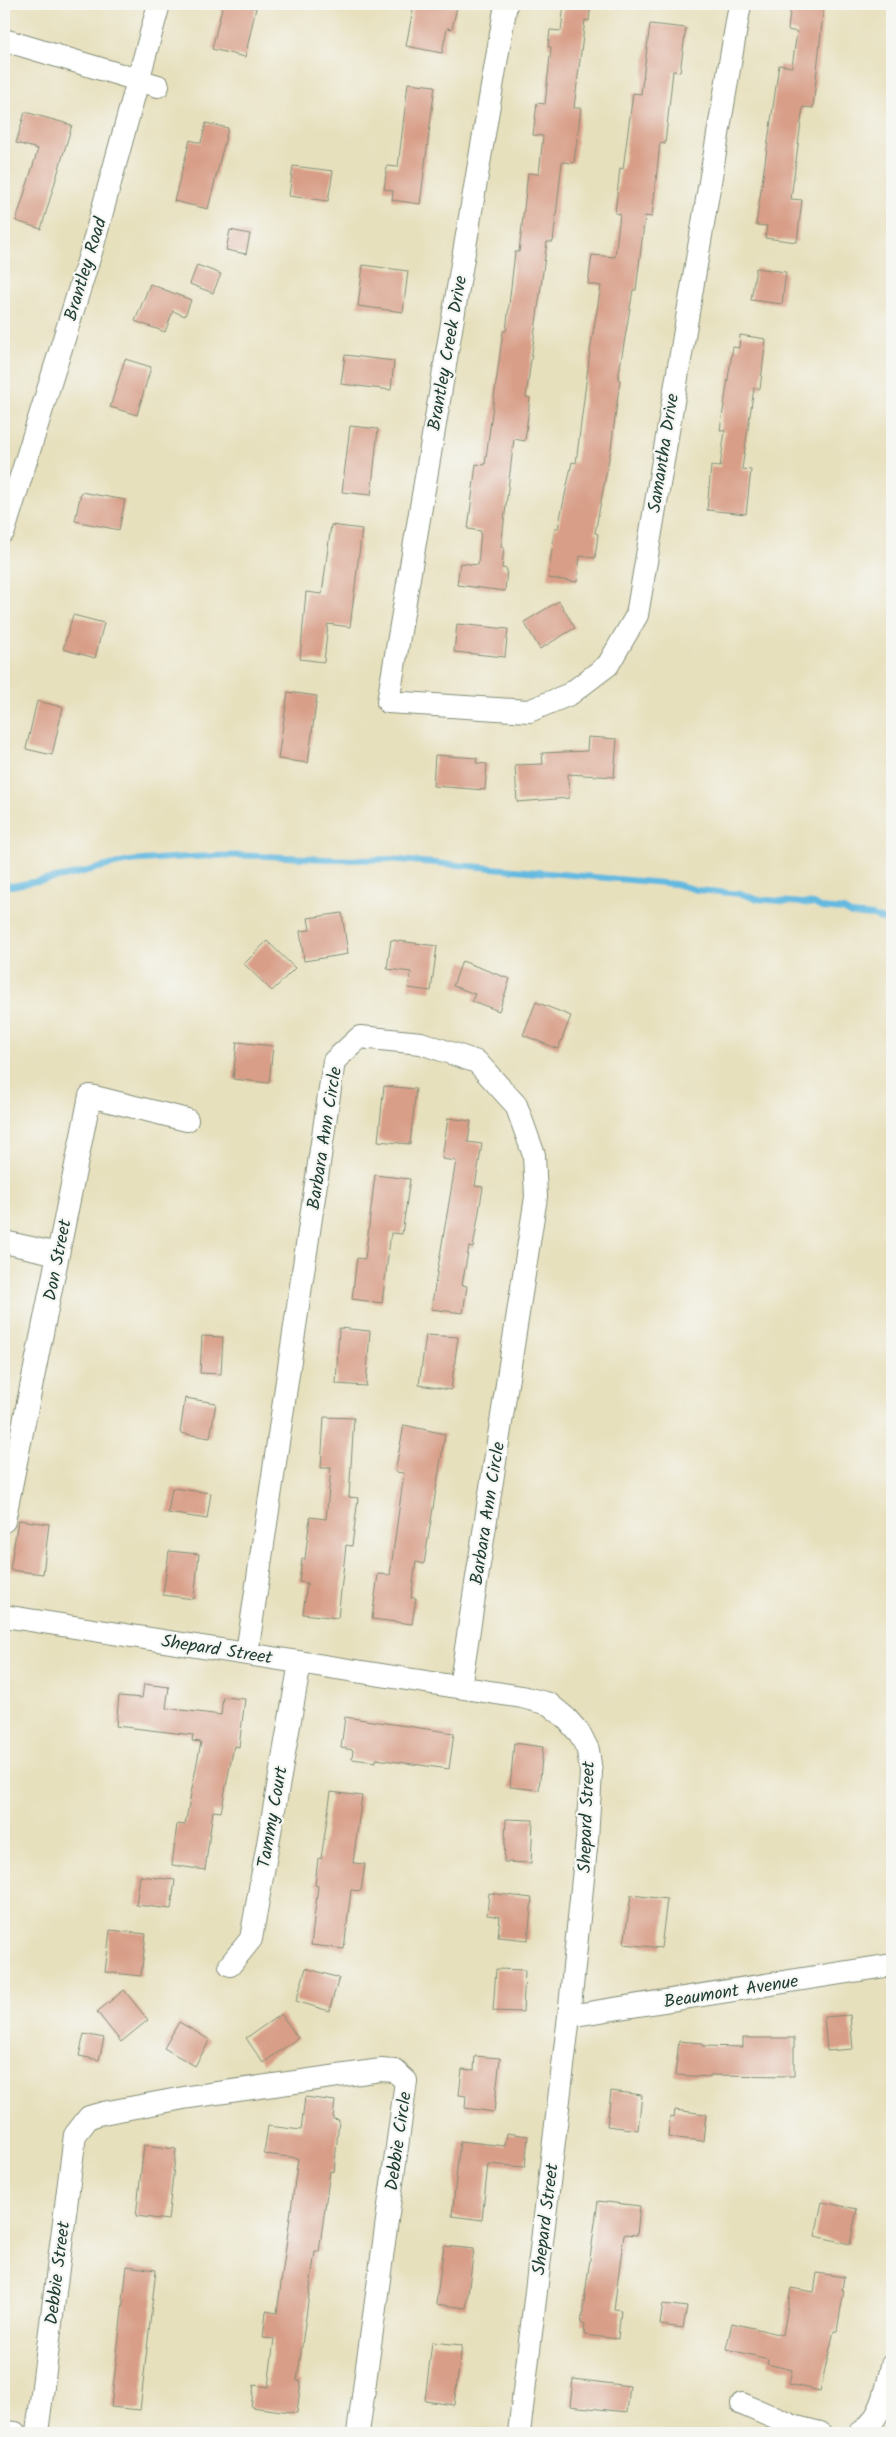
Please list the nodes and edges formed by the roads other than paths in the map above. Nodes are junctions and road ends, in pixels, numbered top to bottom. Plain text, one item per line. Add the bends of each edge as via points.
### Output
1 (158, 4) edge
2 (506, 4) edge
3 (740, 4) edge
4 (4, 40) edge
5 (148, 83) junction
6 (4, 531) edge
7 (388, 702) joint
8 (188, 1120) dead end
9 (4, 1242) edge
10 (58, 1254) junction
11 (4, 1522) edge
12 (4, 1616) edge
13 (248, 1653) junction
14 (300, 1663) junction
15 (460, 1687) junction
16 (230, 1965) dead end
17 (892, 1965) edge
18 (570, 2016) junction
19 (90, 2117) joint
20 (892, 2365) edge
21 (742, 2404) dead end
22 (4, 2432) edge
23 (15, 2433) edge
24 (37, 2433) edge
25 (358, 2433) edge
26 (519, 2433) edge
27 (820, 2433) edge
28 (860, 2433) edge

1 - 5 street, Brantley Road
2 - 7 street, Brantley Creek Drive
3 - 7 street, Samantha Drive via 637,614 608,665 570,694 529,711
4 - 5 street
5 - 6 street, Brantley Road via 91,252
8 - 10 street, Don Street via 90,1096
9 - 10 street
10 - 11 street, Don Street
12 - 13 street, Shepard Street
13 - 14 street, Shepard Street
13 - 15 street, Barbara Ann Circle via 334,1061 360,1037 420,1043 476,1062 516,1105 534,1155 536,1197
14 - 15 street, Shepard Street
14 - 16 street, Tammy Court via 251,1938
15 - 18 street, Shepard Street via 548,1704 580,1734 588,1750 591,1772 587,1839
17 - 18 street, Beaumont Avenue
18 - 26 street, Shepard Street
19 - 24 street, Debbie Street via 75,2136
19 - 25 street, Debbie Circle via 189,2097 380,2070 395,2071 406,2081
20 - 28 street via 873,2425
21 - 27 street via 796,2427
22 - 23 street

